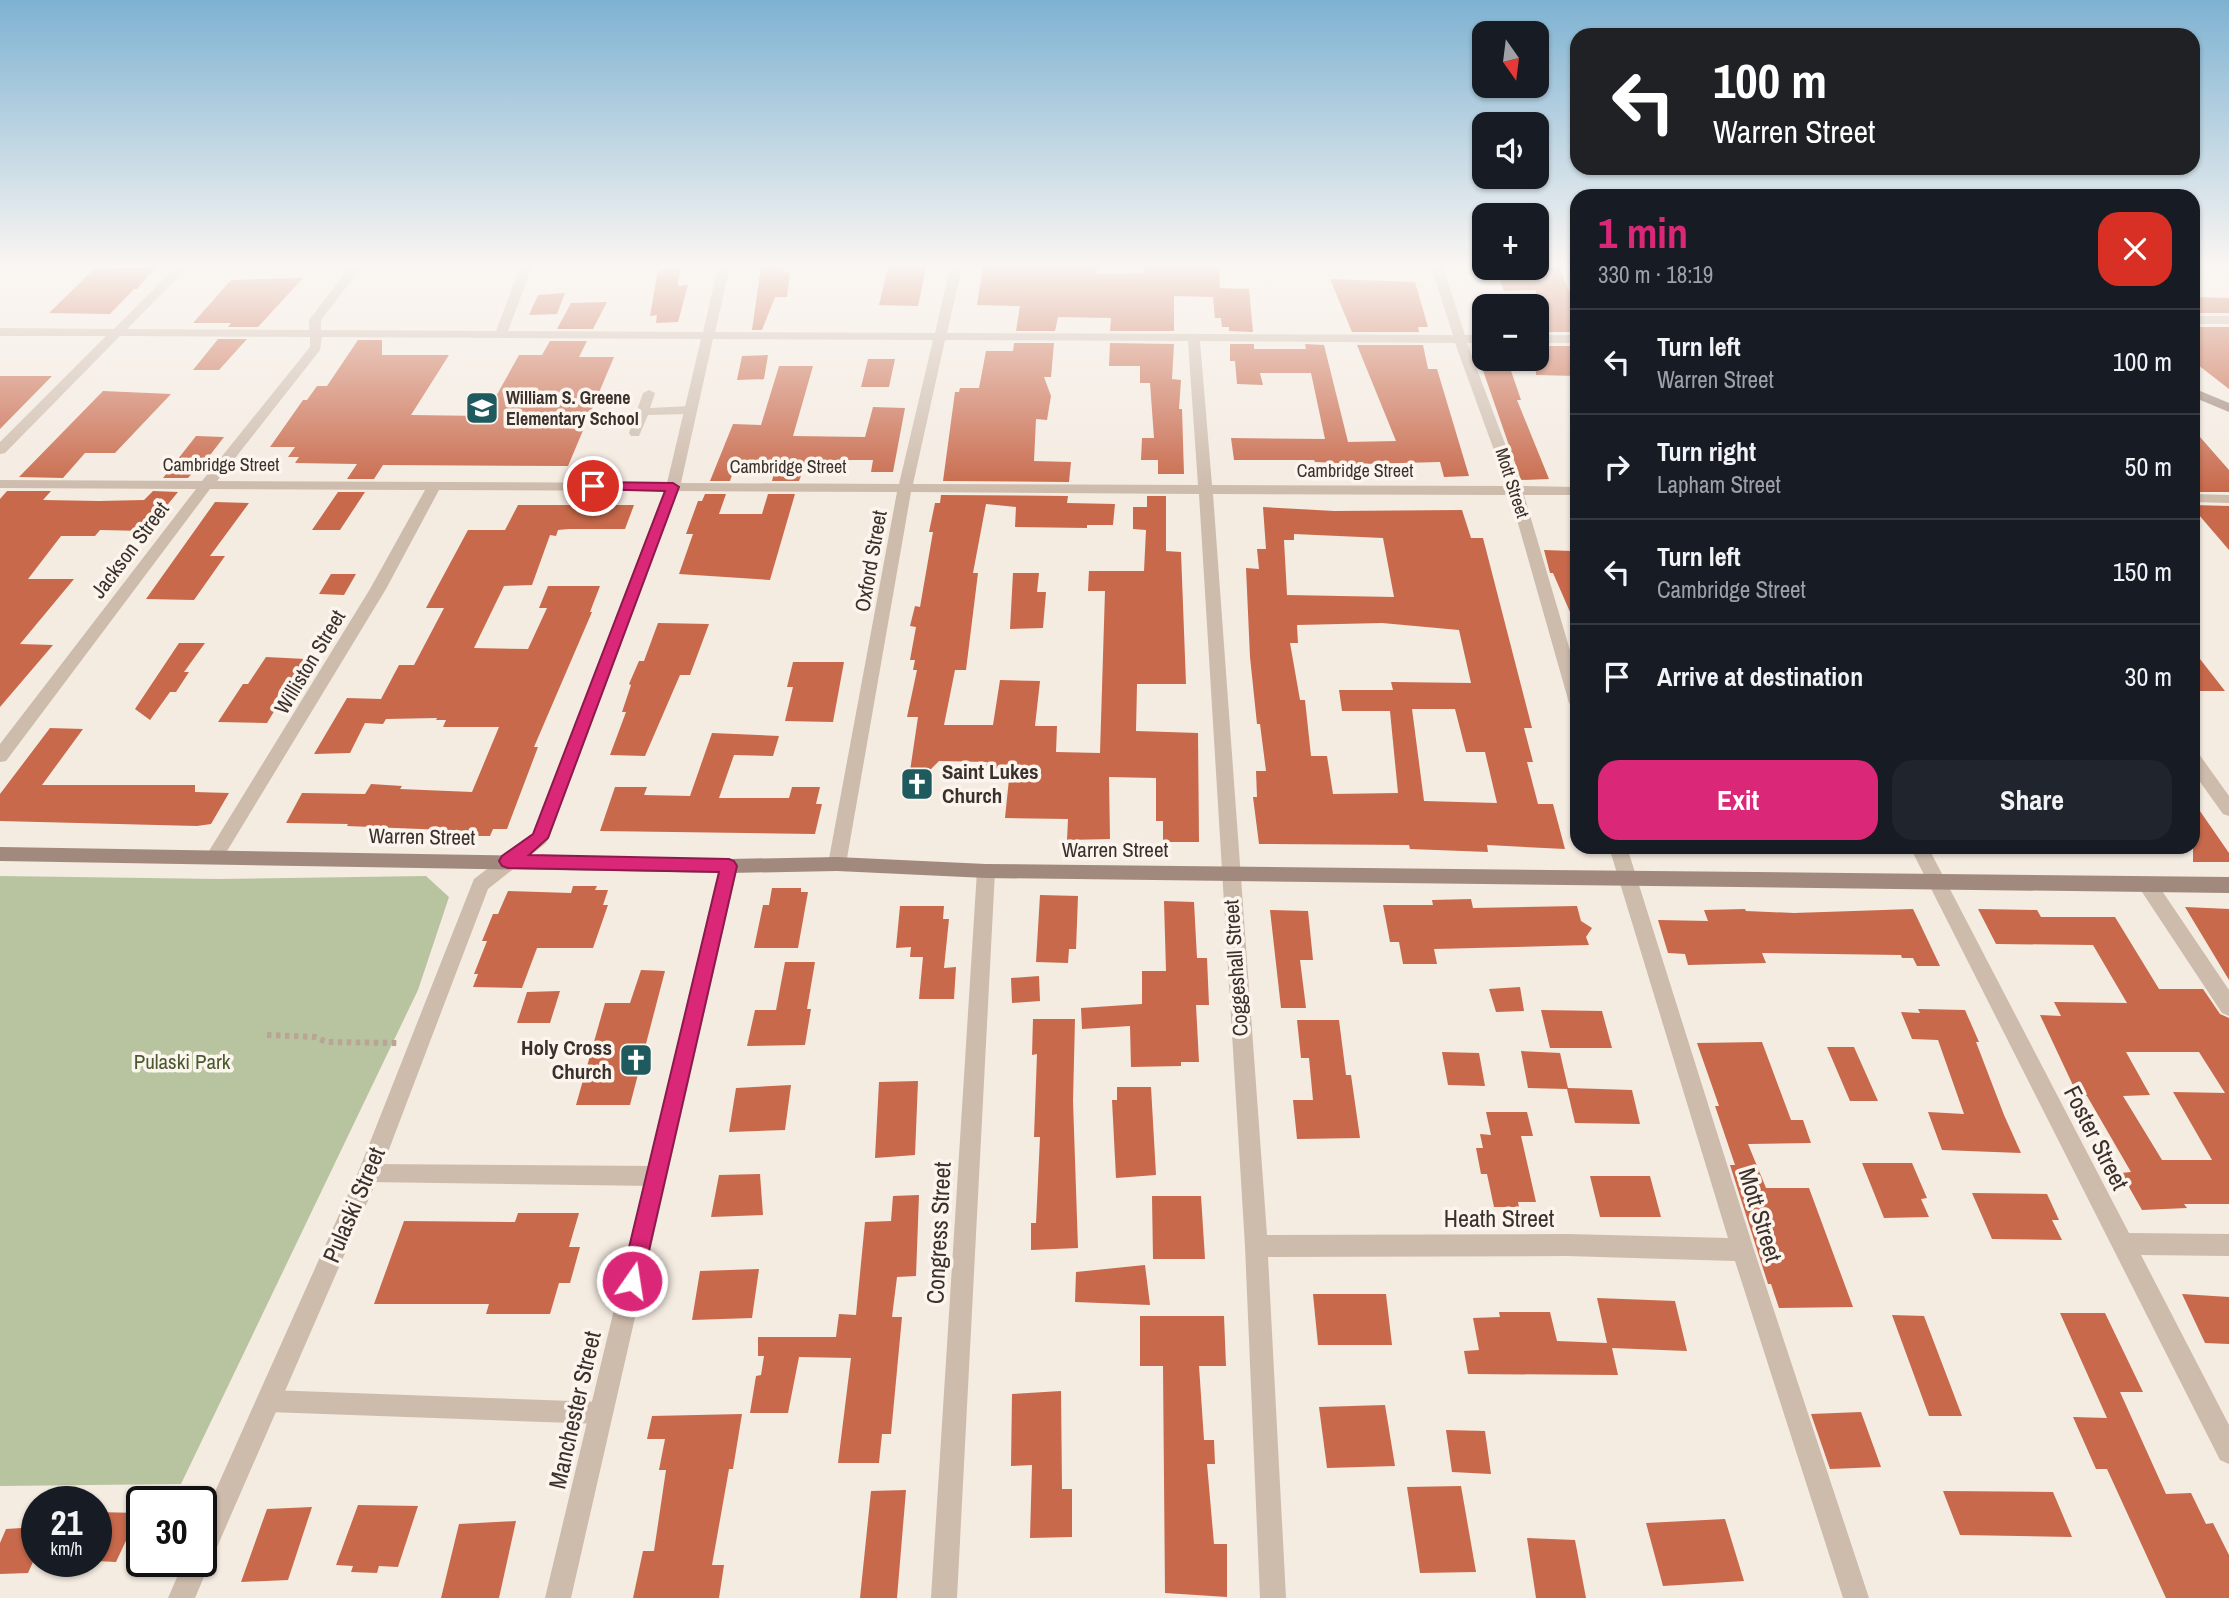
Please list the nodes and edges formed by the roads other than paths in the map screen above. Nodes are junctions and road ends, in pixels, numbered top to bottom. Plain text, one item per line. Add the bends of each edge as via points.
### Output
1 (107, 342) edge
2 (316, 342) edge
3 (706, 342) edge
4 (938, 342) edge
5 (1194, 342) edge
6 (1461, 342) edge
7 (649, 393) dead end
8 (2200, 395) edge
9 (2229, 408) edge
10 (690, 410) junction
11 (643, 412) junction
12 (635, 432) dead end
13 (0, 450) edge
14 (0, 484) edge
15 (207, 484) junction
16 (434, 486) junction
17 (905, 486) junction
18 (673, 487) junction
19 (1206, 489) junction
20 (1516, 491) junction
21 (1570, 491) edge
22 (2200, 498) edge
23 (2229, 499) edge
24 (1570, 679) edge
25 (0, 756) edge
26 (2200, 769) edge
27 (2229, 809) edge
28 (0, 854) edge
29 (1620, 854) edge
30 (1922, 854) edge
31 (215, 856) junction
32 (508, 861) junction
33 (837, 864) junction
34 (729, 866) junction
35 (986, 871) junction
36 (1230, 873) junction
37 (1627, 877) junction
38 (1936, 881) junction
39 (2147, 884) junction
40 (2229, 885) edge
41 (2229, 1007) edge
42 (369, 1173) junction
43 (656, 1175) junction
44 (2121, 1244) junction
45 (2229, 1245) edge
46 (1256, 1246) junction
47 (1743, 1250) junction
48 (268, 1401) junction
49 (601, 1413) junction
50 (2229, 1451) edge
51 (217, 1517) edge
52 (191, 1577) edge
53 (181, 1598) edge
54 (558, 1598) edge
55 (944, 1598) edge
56 (1273, 1598) edge
57 (1856, 1598) edge

1 - 13 street
2 - 15 street, Jackson Street
3 - 10 street, Pulaski Street
4 - 17 street, Oxford Street
5 - 19 street, Coggeshall Street
6 - 20 street, Mott Street
7 - 11 lane
8 - 9 street
10 - 11 lane
10 - 18 street, Pulaski Street
11 - 12 lane
14 - 15 street, Cambridge Street
15 - 16 street, Cambridge Street
15 - 25 street, Jackson Street
16 - 18 street, Cambridge Street
16 - 31 street, Williston Street via 371,601
17 - 18 street, Cambridge Street
17 - 19 street, Cambridge Street
17 - 33 street, Oxford Street
18 - 32 street, Pulaski Street via 540,838
19 - 20 street, Cambridge Street
19 - 36 street, Coggeshall Street
20 - 21 street, Cambridge Street
20 - 24 street, Mott Street
22 - 23 street
26 - 27 street
28 - 31 street, Warren Street
29 - 37 street, Mott Street
30 - 38 street, Foster Street
31 - 32 street, Warren Street
32 - 34 street, Warren Street
32 - 42 street, Pulaski Street via 481,884
33 - 34 street, Warren Street
33 - 35 street, Warren Street
34 - 43 street, Manchester Street
35 - 36 street, Warren Street
35 - 55 street, Congress Street
36 - 37 street, Warren Street
36 - 46 street, Coggeshall Street
37 - 38 street, Warren Street
37 - 47 street, Mott Street
38 - 39 street, Warren Street
38 - 44 street, Foster Street
39 - 40 street, Warren Street
39 - 41 street
42 - 43 lane
42 - 48 street, Pulaski Street
43 - 49 street, Manchester Street
44 - 45 street
44 - 50 street, Foster Street
46 - 47 street, Heath Street via 1567,1245
46 - 56 street, Coggeshall Street
47 - 57 street, Mott Street
48 - 49 lane
48 - 51 street, Pulaski Street
49 - 54 street, Manchester Street
52 - 53 street

